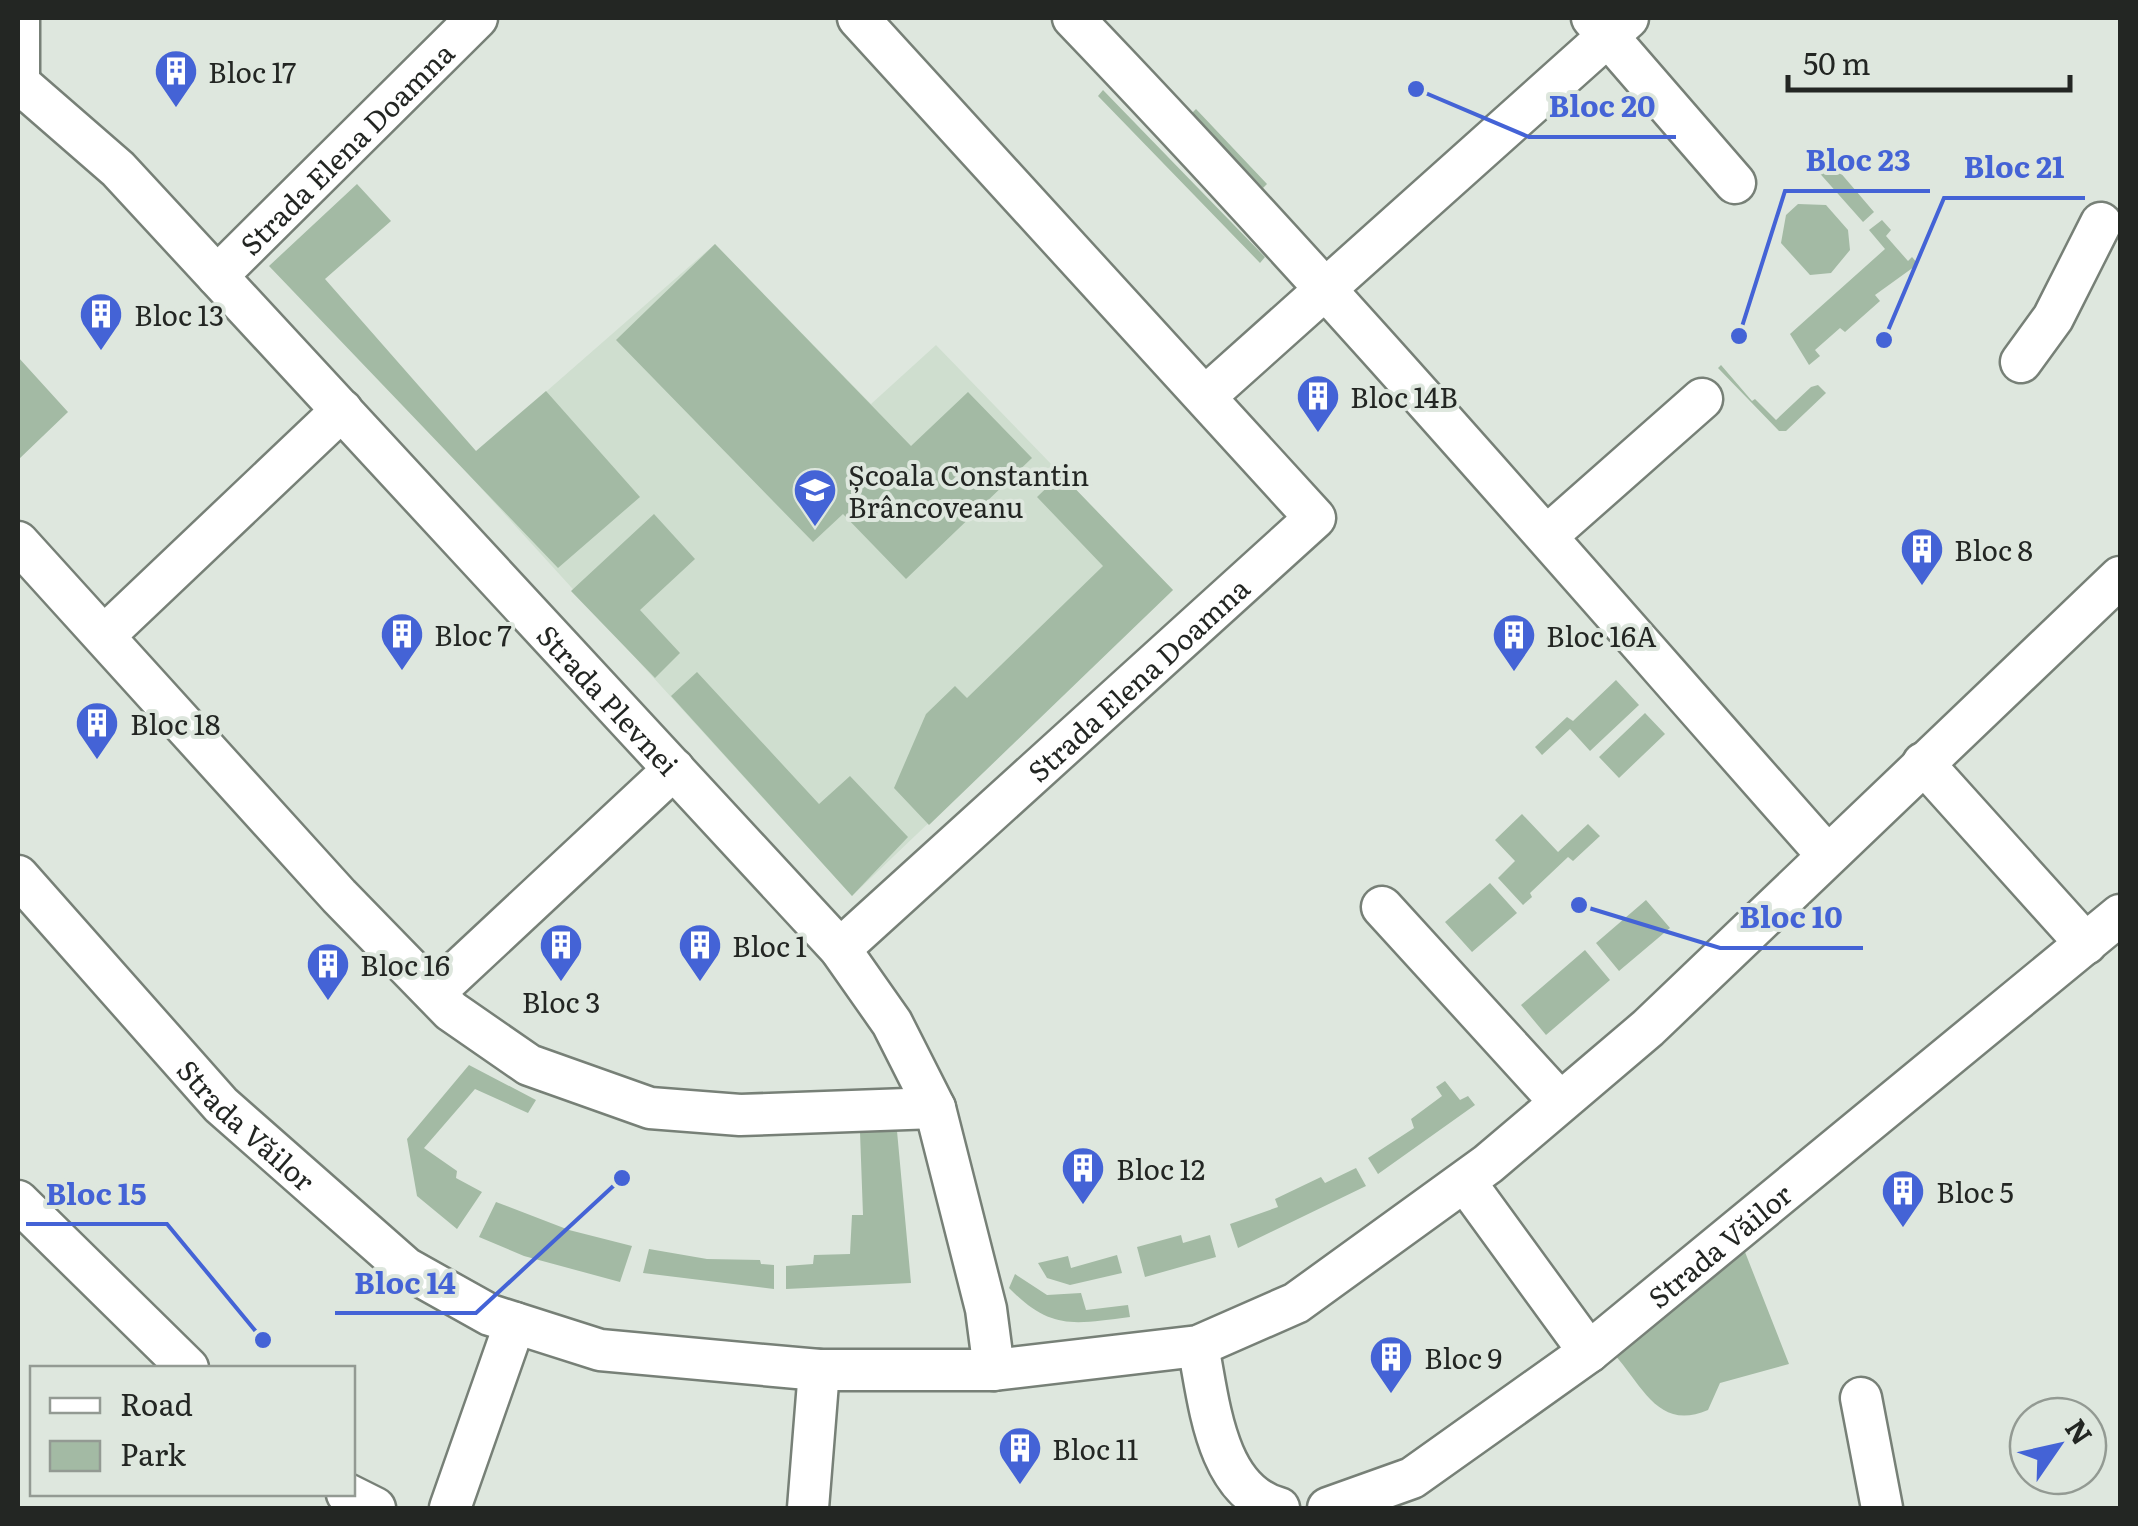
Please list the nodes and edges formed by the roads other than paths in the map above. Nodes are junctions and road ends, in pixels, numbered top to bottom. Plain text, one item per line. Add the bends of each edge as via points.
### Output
1 (20, 18) edge
2 (478, 18) edge
3 (858, 18) edge
4 (1085, 22) edge
5 (1609, 24) edge
6 (18, 82) edge
7 (1734, 183) dead end
8 (2101, 223) dead end
9 (217, 276) junction
10 (1327, 289) junction
11 (2022, 362) dead end
12 (1206, 394) junction
13 (1702, 399) dead end
14 (342, 410) junction
15 (1548, 535) junction
16 (18, 542) edge
17 (2120, 576) edge
18 (104, 636) junction
19 (1922, 764) junction
20 (674, 769) junction
21 (1827, 856) junction
22 (18, 876) edge
23 (1382, 907) dead end
24 (2120, 915) edge
25 (2086, 944) junction
26 (840, 949) junction
27 (434, 993) junction
28 (1560, 1102) junction
29 (934, 1108) junction
30 (1466, 1182) junction
31 (18, 1201) edge
32 (515, 1323) junction
33 (1198, 1346) junction
34 (1588, 1352) junction
35 (186, 1366) edge
36 (819, 1370) junction
37 (994, 1370) junction
38 (1862, 1398) dead end
39 (350, 1496) edge
40 (375, 1508) edge
41 (450, 1508) edge
42 (808, 1508) edge
43 (1280, 1508) edge
44 (1328, 1508) edge
45 (1882, 1508) edge

1 - 6 street, Strada Plevnei
2 - 9 street, Strada Elena Doamna
3 - 12 street, Strada Elena Doamna
4 - 10 street
5 - 7 street
5 - 10 street
6 - 9 street, Strada Plevnei via 118,169
8 - 11 street via 2053,318
9 - 14 street, Strada Plevnei
10 - 12 street
10 - 15 street
12 - 26 street, Strada Elena Doamna via 1315,518
13 - 15 street
14 - 18 street
14 - 20 street, Strada Plevnei
15 - 21 street
16 - 18 street
17 - 19 street, Strada Văilor
18 - 27 street
19 - 21 street, Strada Văilor
19 - 25 street
20 - 26 street, Strada Plevnei
20 - 27 street
21 - 28 street, Strada Văilor via 1648,1028
22 - 32 street, Strada Văilor via 221,1104 306,1182 406,1268
23 - 28 street
24 - 25 street, Strada Văilor
25 - 34 street, Strada Văilor
26 - 29 street, Strada Plevnei via 892,1023
27 - 29 street via 529,1065 650,1108 740,1115
28 - 30 street, Strada Văilor
29 - 37 street, Strada Plevnei via 986,1309
30 - 33 street, Strada Văilor via 1296,1303
30 - 34 street
31 - 35 street
32 - 36 street, Strada Văilor via 600,1350
32 - 41 street
33 - 37 street, Strada Văilor
33 - 43 street via 1219,1446 1245,1488
34 - 44 street, Strada Văilor via 1412,1478
36 - 37 street, Strada Văilor
36 - 42 street
38 - 45 street
39 - 40 street

